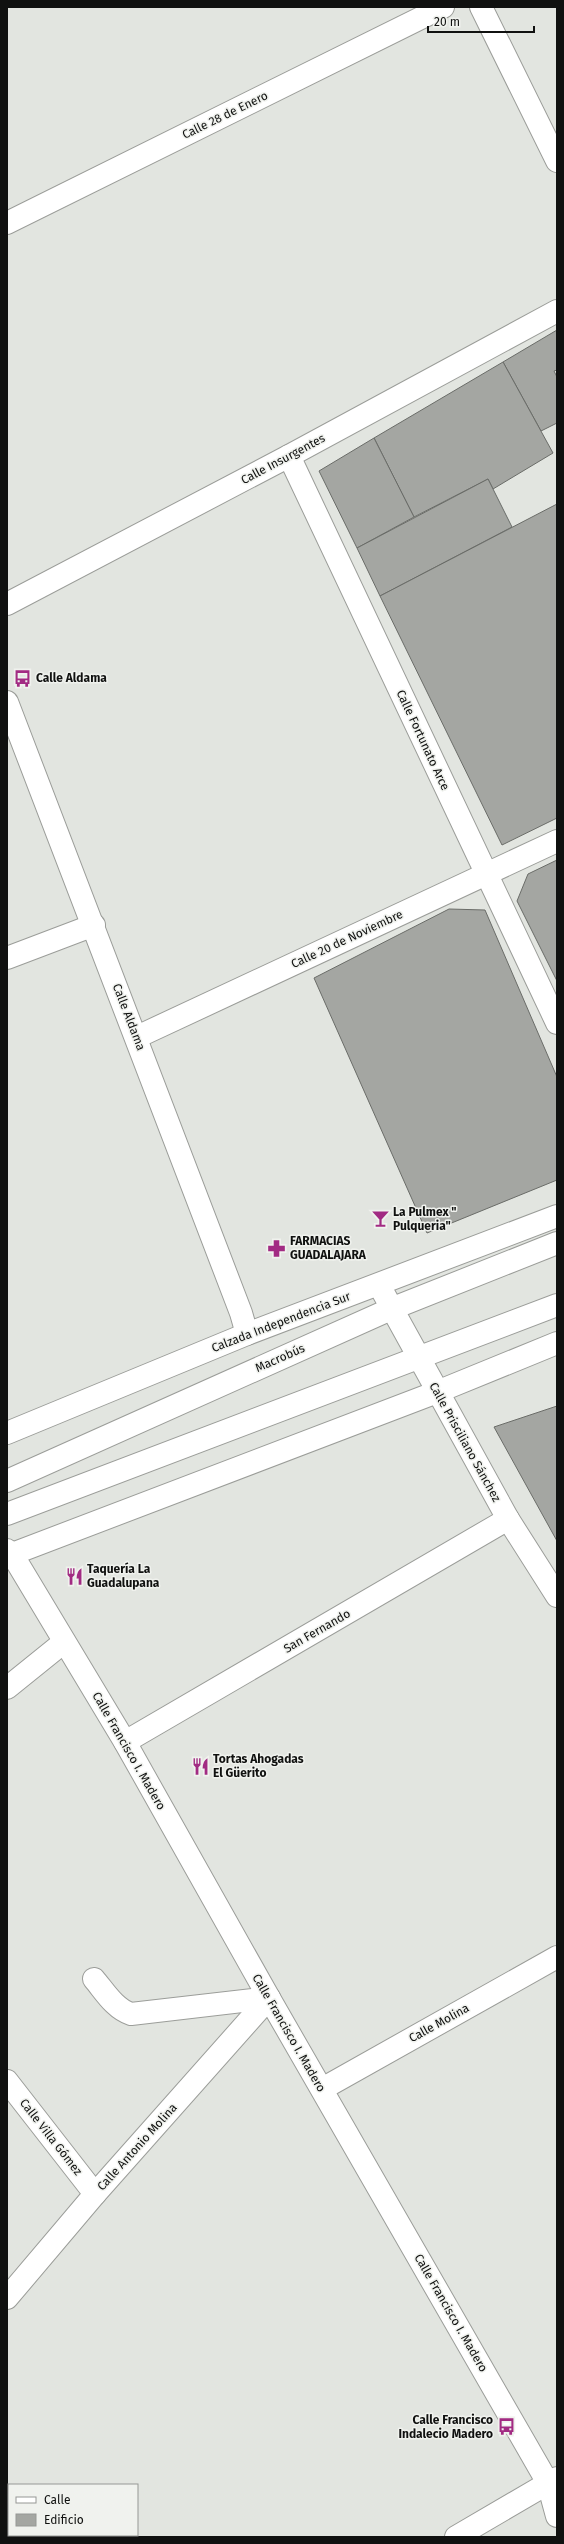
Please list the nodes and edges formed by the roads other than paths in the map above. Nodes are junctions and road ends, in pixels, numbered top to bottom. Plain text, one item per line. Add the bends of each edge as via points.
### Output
1 (443, 7) edge
2 (481, 7) edge
3 (557, 161) edge
4 (7, 223) edge
5 (557, 311) edge
6 (289, 456) junction
7 (7, 604) edge
8 (7, 702) edge
9 (557, 840) edge
10 (486, 874) junction
11 (94, 925) junction
12 (7, 958) edge
13 (557, 1023) edge
14 (137, 1037) junction
15 (557, 1216) edge
16 (557, 1243) edge
17 (379, 1285) junction
18 (557, 1305) edge
19 (391, 1308) junction
20 (247, 1334) junction
21 (557, 1343) edge
22 (417, 1357) junction
23 (437, 1392) junction
24 (7, 1432) edge
25 (7, 1481) edge
26 (7, 1514) edge
27 (508, 1519) junction
28 (9, 1553) edge
29 (557, 1596) edge
30 (64, 1642) junction
31 (7, 1688) edge
32 (125, 1742) junction
33 (557, 1956) edge
34 (94, 1978) dead end
35 (269, 1998) junction
36 (7, 2081) edge
37 (322, 2089) junction
38 (95, 2194) junction
39 (7, 2298) edge
40 (553, 2481) edge
41 (557, 2516) edge
42 (456, 2537) edge

1 - 4 street, Calle 28 de Enero
2 - 3 street
5 - 6 street, Calle Insurgentes
6 - 7 street, Calle Insurgentes
6 - 10 street, Calle Fortunato Arce
8 - 11 street, Calle Aldama
9 - 10 street, Calle 20 de Noviembre
10 - 13 street, Calle Fortunato Arce
10 - 14 street, Calle 20 de Noviembre
11 - 12 street
11 - 14 street, Calle Aldama
14 - 20 street, Calle Aldama via 242,1313
15 - 17 street, Calzada Independencia Sur
16 - 19 street, Macrobús
17 - 19 street, Calle Prisciliano Sánchez
17 - 20 street, Calzada Independencia Sur
18 - 22 street
19 - 22 street, Calle Prisciliano Sánchez
19 - 25 street, Macrobús
20 - 24 street, Calzada Independencia Sur
21 - 23 street
22 - 23 street, Calle Prisciliano Sánchez
22 - 26 street
23 - 27 street, Calle Prisciliano Sánchez
23 - 28 street
27 - 29 street, Calle Prisciliano Sánchez
27 - 32 street, San Fernando
28 - 30 street, Calle Francisco I. Madero
30 - 31 street
30 - 32 street, Calle Francisco I. Madero
32 - 35 street, Calle Francisco I. Madero
33 - 37 street, Calle Molina
34 - 35 street via 116,2005 131,2014
35 - 37 street, Calle Francisco I. Madero
35 - 38 street, Calle Antonio Molina
36 - 38 street, Calle Villa Gómez
37 - 40 street, Calle Francisco I. Madero
38 - 39 street, Calle Antonio Molina
40 - 41 street, Calle Francisco I. Madero
40 - 42 street

